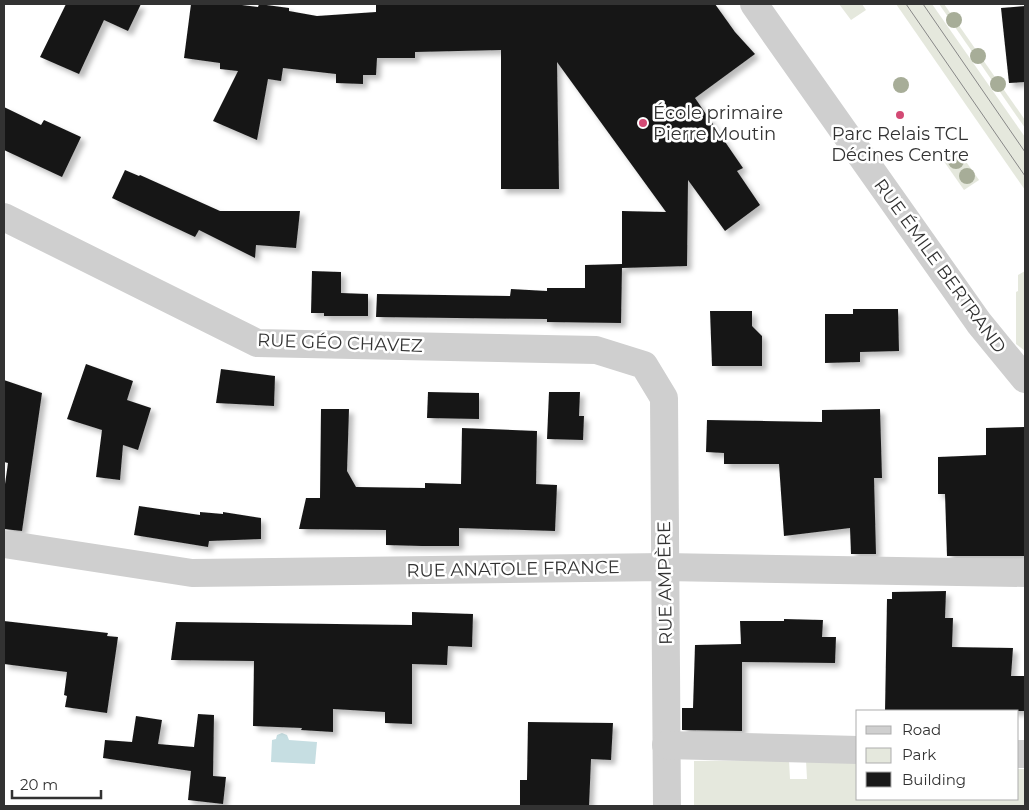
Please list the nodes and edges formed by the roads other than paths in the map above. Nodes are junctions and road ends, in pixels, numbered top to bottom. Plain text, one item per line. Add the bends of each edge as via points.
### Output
1 (754, 4) edge
2 (4, 217) edge
3 (644, 365) joint
4 (1025, 379) edge
5 (4, 544) edge
6 (664, 567) junction
7 (1025, 572) edge
8 (666, 745) junction
9 (856, 750) edge
10 (667, 806) edge

1 - 4 street, RUE ÉMILE BERTRAND via 979,323
2 - 3 street, RUE GÉO CHAVEZ via 257,344 596,350
3 - 6 street, RUE AMPÈRE via 664,398
5 - 6 street, RUE ANATOLE FRANCE via 192,573
6 - 7 street, RUE ANATOLE FRANCE
6 - 8 street, RUE AMPÈRE
8 - 9 street
8 - 10 street, RUE AMPÈRE

